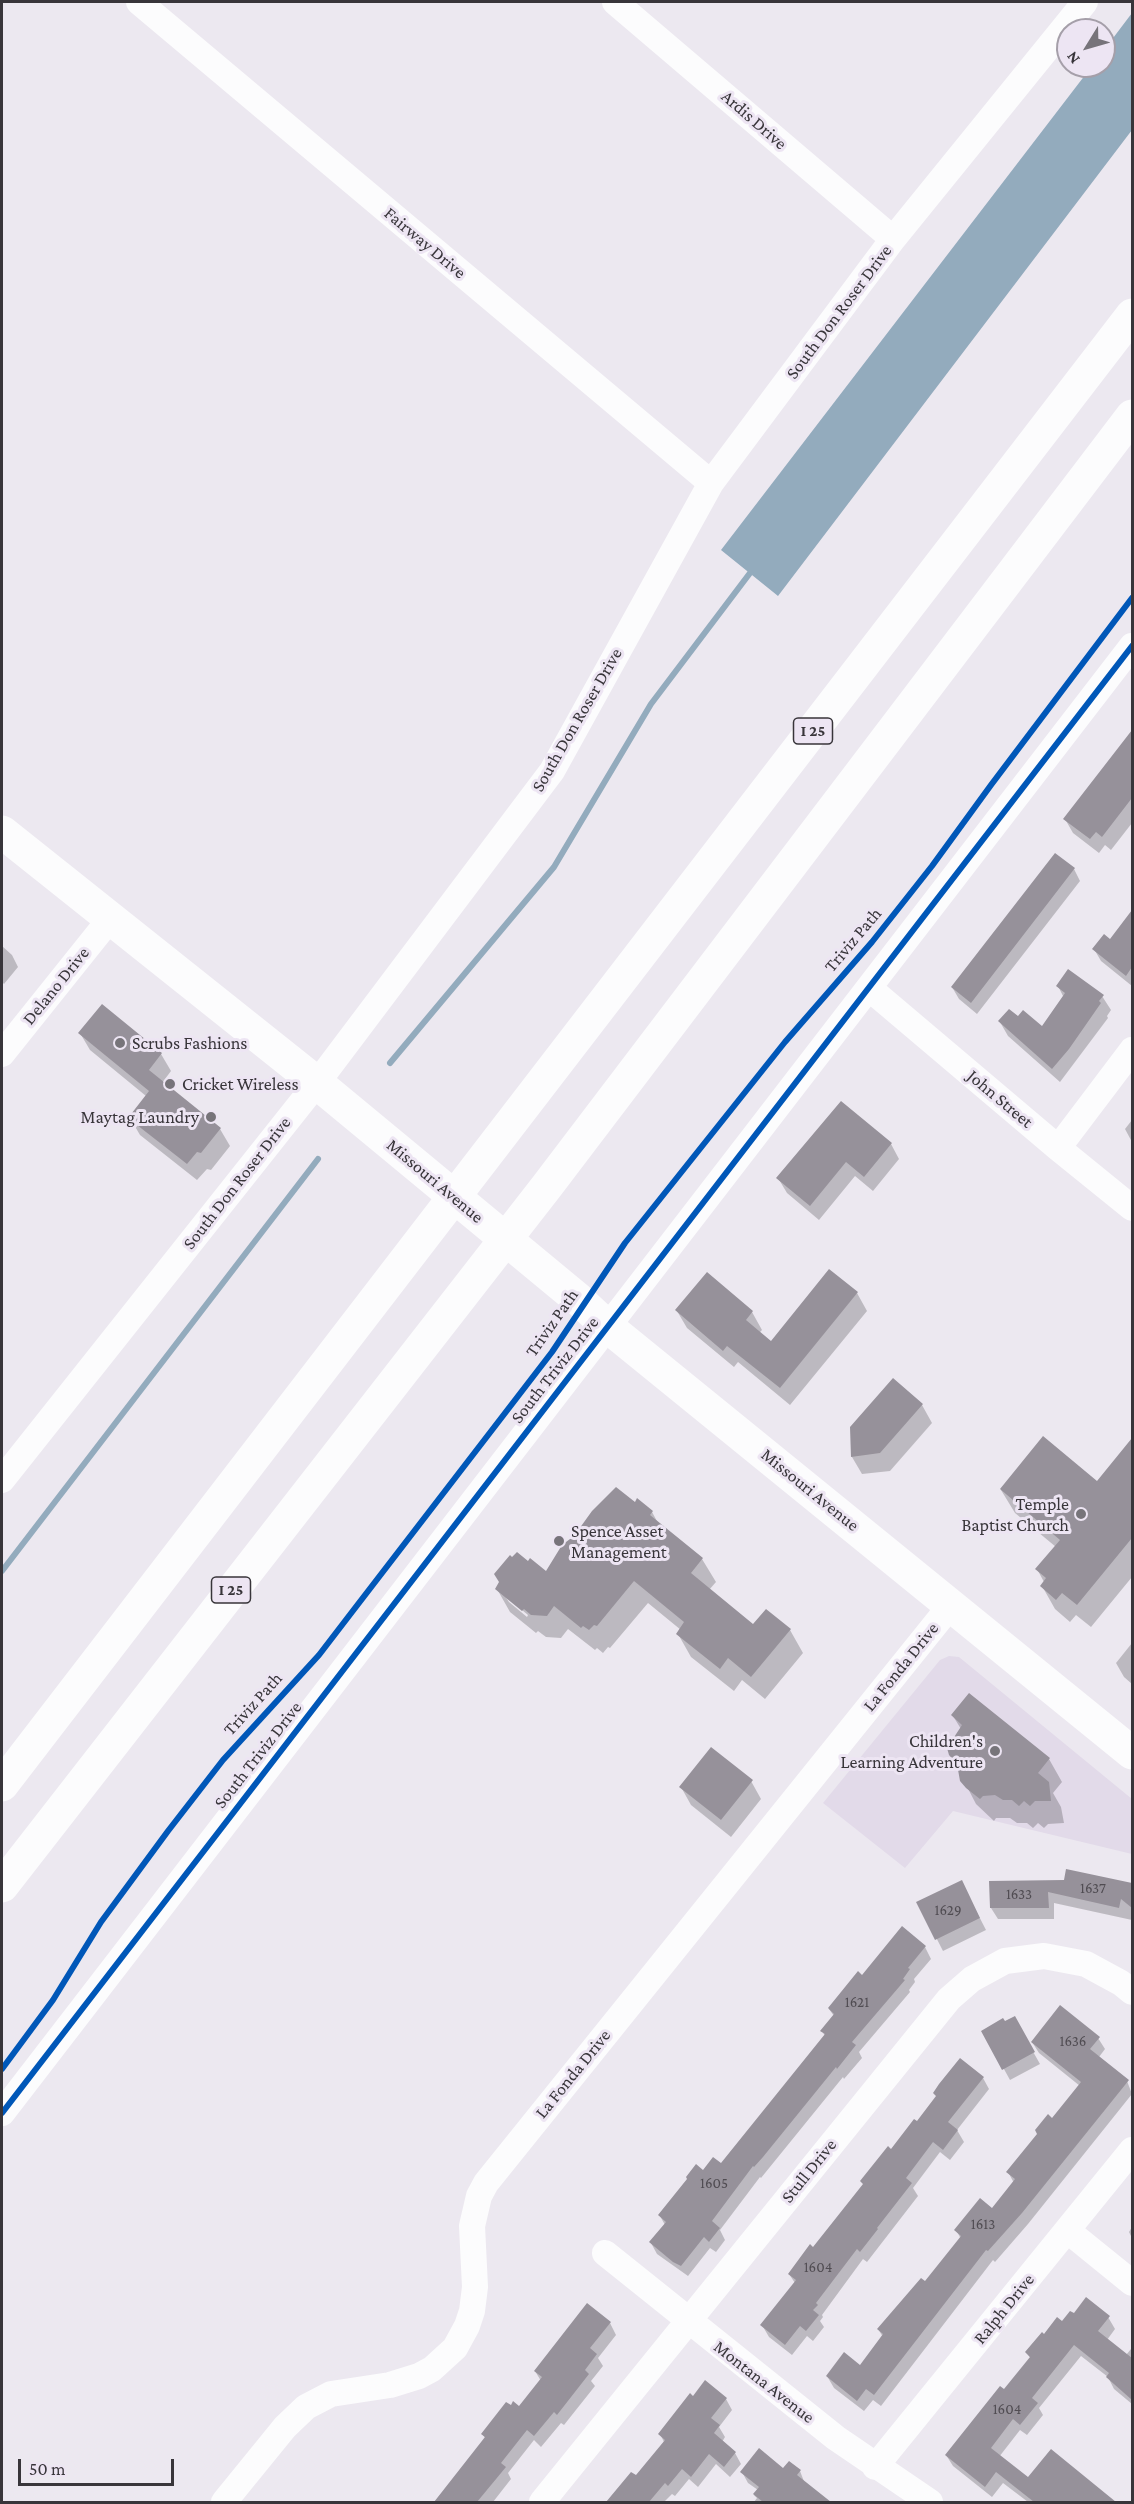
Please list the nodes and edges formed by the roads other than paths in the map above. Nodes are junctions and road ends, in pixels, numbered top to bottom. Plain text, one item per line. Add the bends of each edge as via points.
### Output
1 (139, 2) edge
2 (615, 2) edge
3 (1085, 2) edge
4 (893, 239) junction
5 (1132, 315) edge
6 (1132, 416) edge
7 (711, 483) junction
8 (1132, 646) edge
9 (2, 832) edge
10 (110, 919) junction
11 (869, 988) junction
12 (1132, 1050) edge
13 (2, 1054) edge
14 (316, 1083) junction
15 (1058, 1148) junction
16 (1132, 1208) edge
17 (608, 1327) junction
18 (2, 1480) edge
19 (951, 1605) junction
20 (1132, 1753) edge
21 (2, 1785) edge
22 (2, 1886) edge
23 (1132, 1992) edge
24 (2, 2114) edge
25 (1132, 2150) edge
26 (1068, 2231) junction
27 (605, 2253) dead end
28 (1132, 2283) edge
29 (687, 2321) junction
30 (875, 2467) junction
31 (224, 2502) edge
32 (542, 2502) edge
33 (930, 2502) edge

1 - 7 street, Fairway Drive
2 - 4 street, Ardis Drive
3 - 4 street, South Don Roser Drive
4 - 7 street, South Don Roser Drive
5 - 21 main road, I 25
6 - 22 main road, I 25 via 547,1186
7 - 14 street, South Don Roser Drive via 552,771
8 - 11 street, South Triviz Drive
9 - 10 main road, Missouri Avenue
10 - 13 street, Delano Drive
10 - 14 main road, Missouri Avenue
11 - 15 street, John Street
11 - 17 street, South Triviz Drive
12 - 15 street
14 - 17 main road, Missouri Avenue
14 - 18 street, South Don Roser Drive
15 - 16 street, John Street
17 - 19 main road, Missouri Avenue
17 - 24 street, South Triviz Drive
19 - 20 main road, Missouri Avenue
19 - 31 street, La Fonda Drive via 486,2183 472,2226 472,2311 455,2348 432,2369 404,2382 331,2394 306,2407
23 - 29 street, Stull Drive via 1086,1964 1044,1956 1005,1961 972,1979 949,1999
25 - 26 street, Ralph Drive
26 - 28 street
26 - 30 street, Ralph Drive
27 - 29 street, Montana Avenue
29 - 30 street, Montana Avenue
29 - 32 street, Stull Drive
30 - 33 street, Montana Avenue

